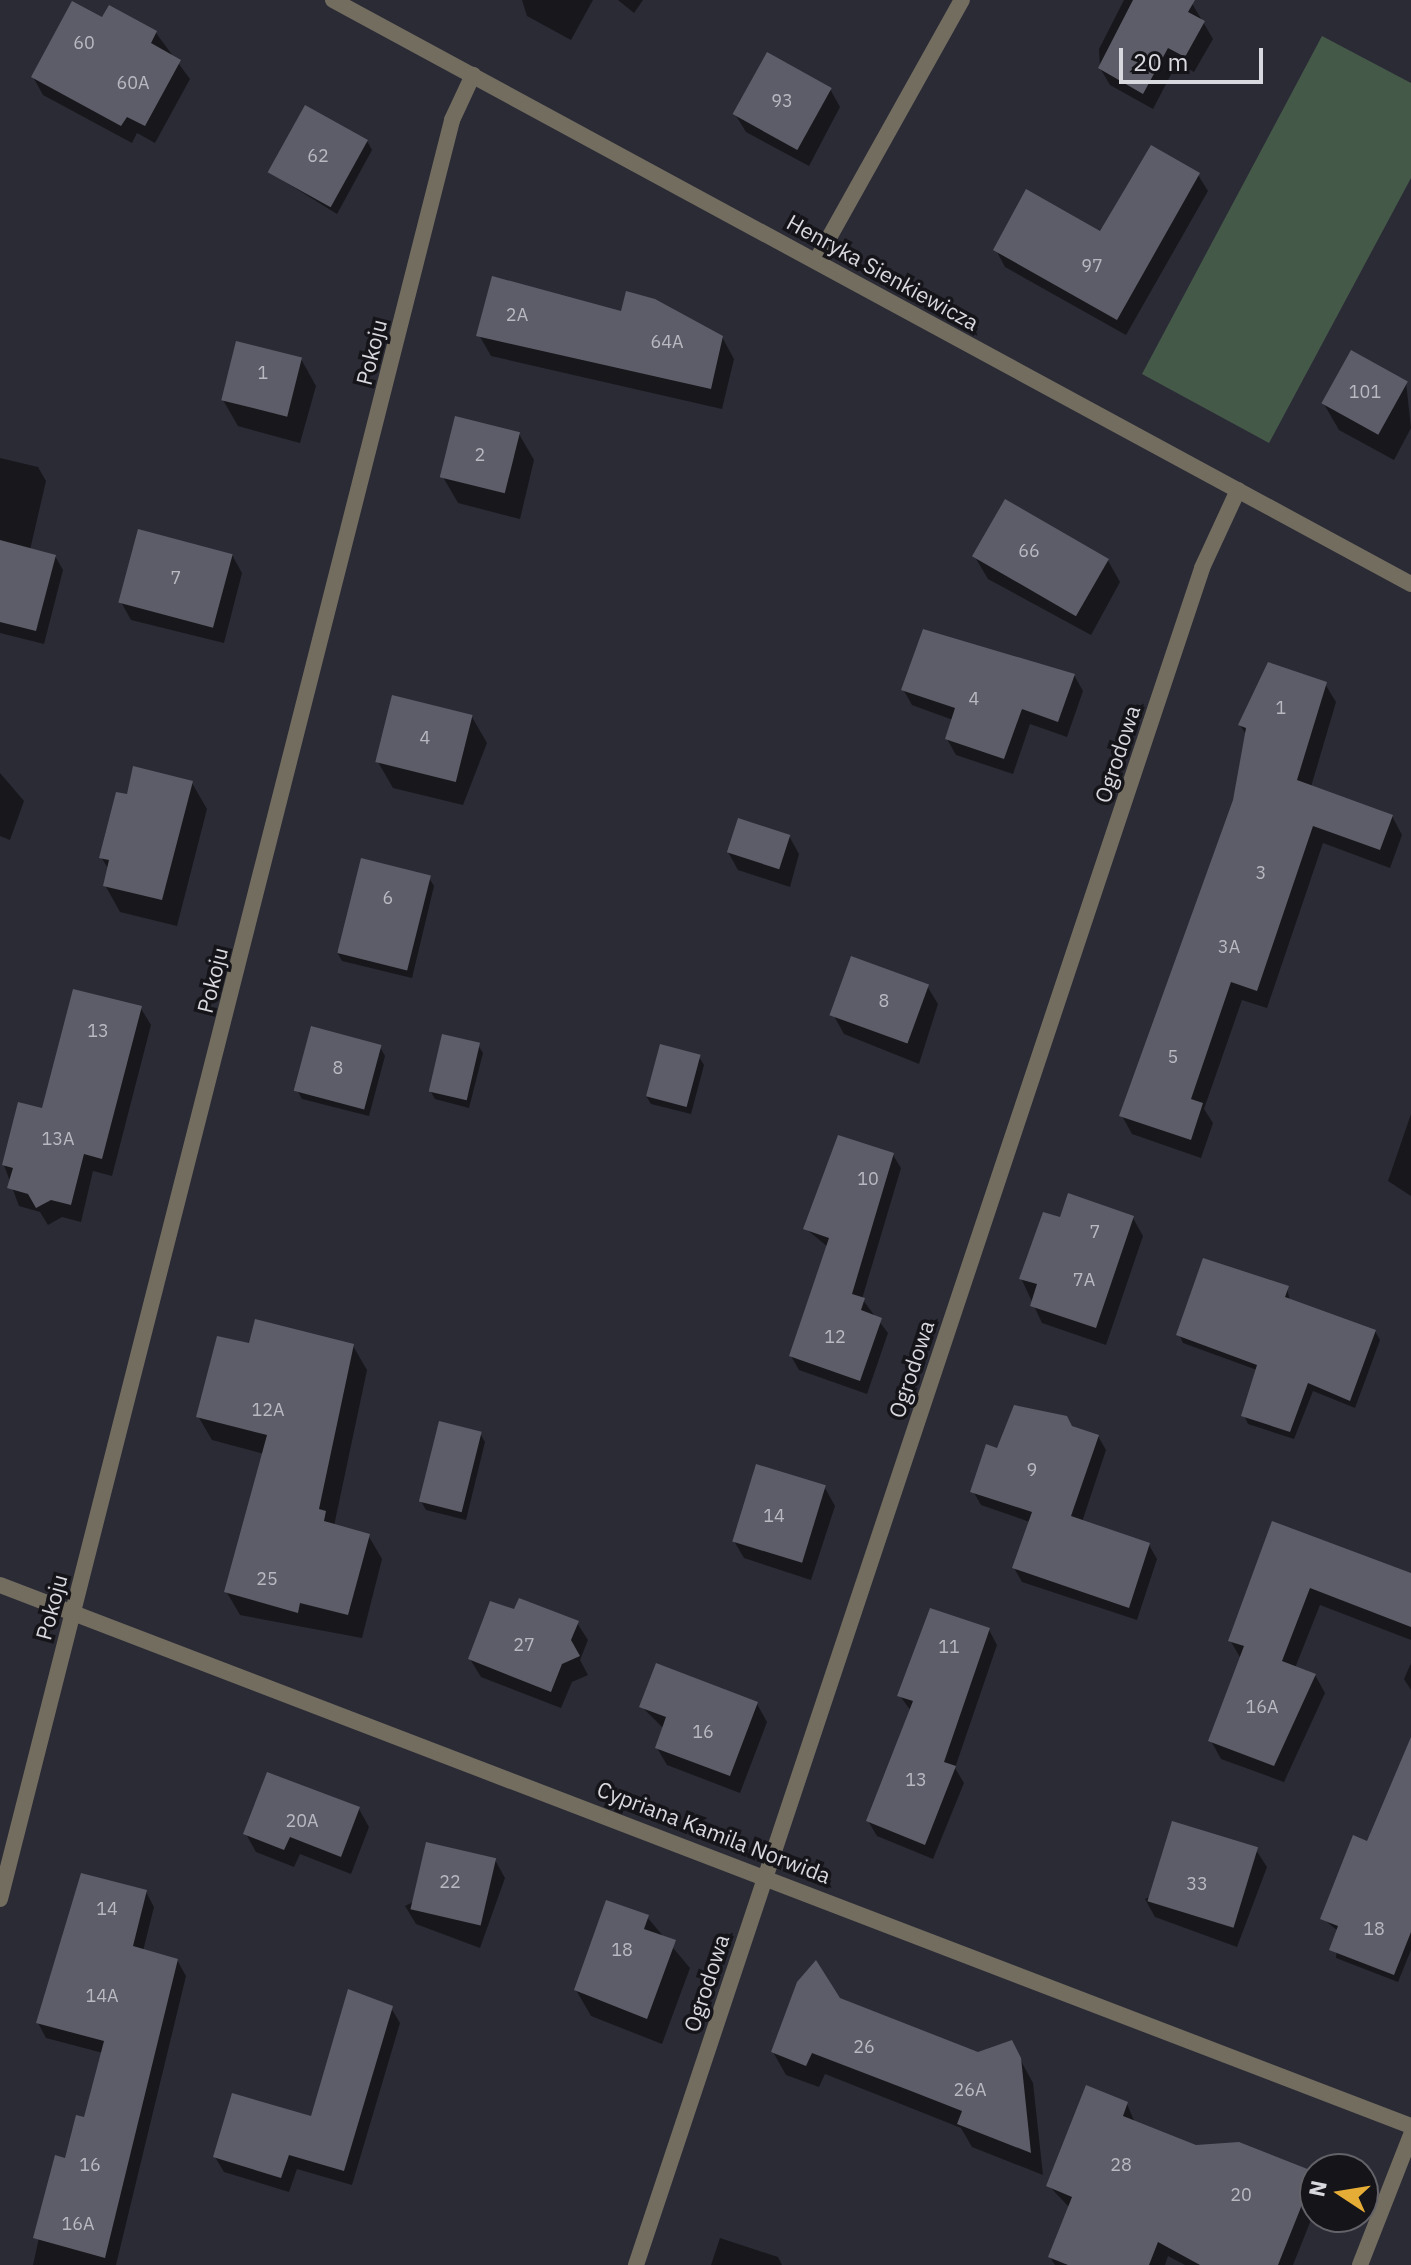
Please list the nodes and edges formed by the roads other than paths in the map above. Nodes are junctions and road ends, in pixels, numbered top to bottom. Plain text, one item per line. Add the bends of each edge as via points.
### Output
1 (333, 0) edge
2 (962, 0) edge
3 (473, 75) junction
4 (816, 261) junction
5 (1238, 490) junction
6 (1411, 584) edge
7 (0, 1585) edge
8 (72, 1612) junction
9 (766, 1875) junction
10 (0, 1899) edge
11 (1411, 2126) edge
12 (1411, 2135) edge
13 (636, 2265) edge
14 (1360, 2265) edge

1 - 3 street, Henryka Sienkiewicza
2 - 4 street
3 - 4 street, Henryka Sienkiewicza
3 - 8 street, Pokoju via 452,120
4 - 5 street, Henryka Sienkiewicza
5 - 6 street, Henryka Sienkiewicza
5 - 9 street, Ogrodowa via 1202,568
7 - 8 street, Cypriana Kamila Norwida
8 - 9 street, Cypriana Kamila Norwida
8 - 10 street, Pokoju
9 - 11 street, Cypriana Kamila Norwida
9 - 13 street, Ogrodowa
12 - 14 street

